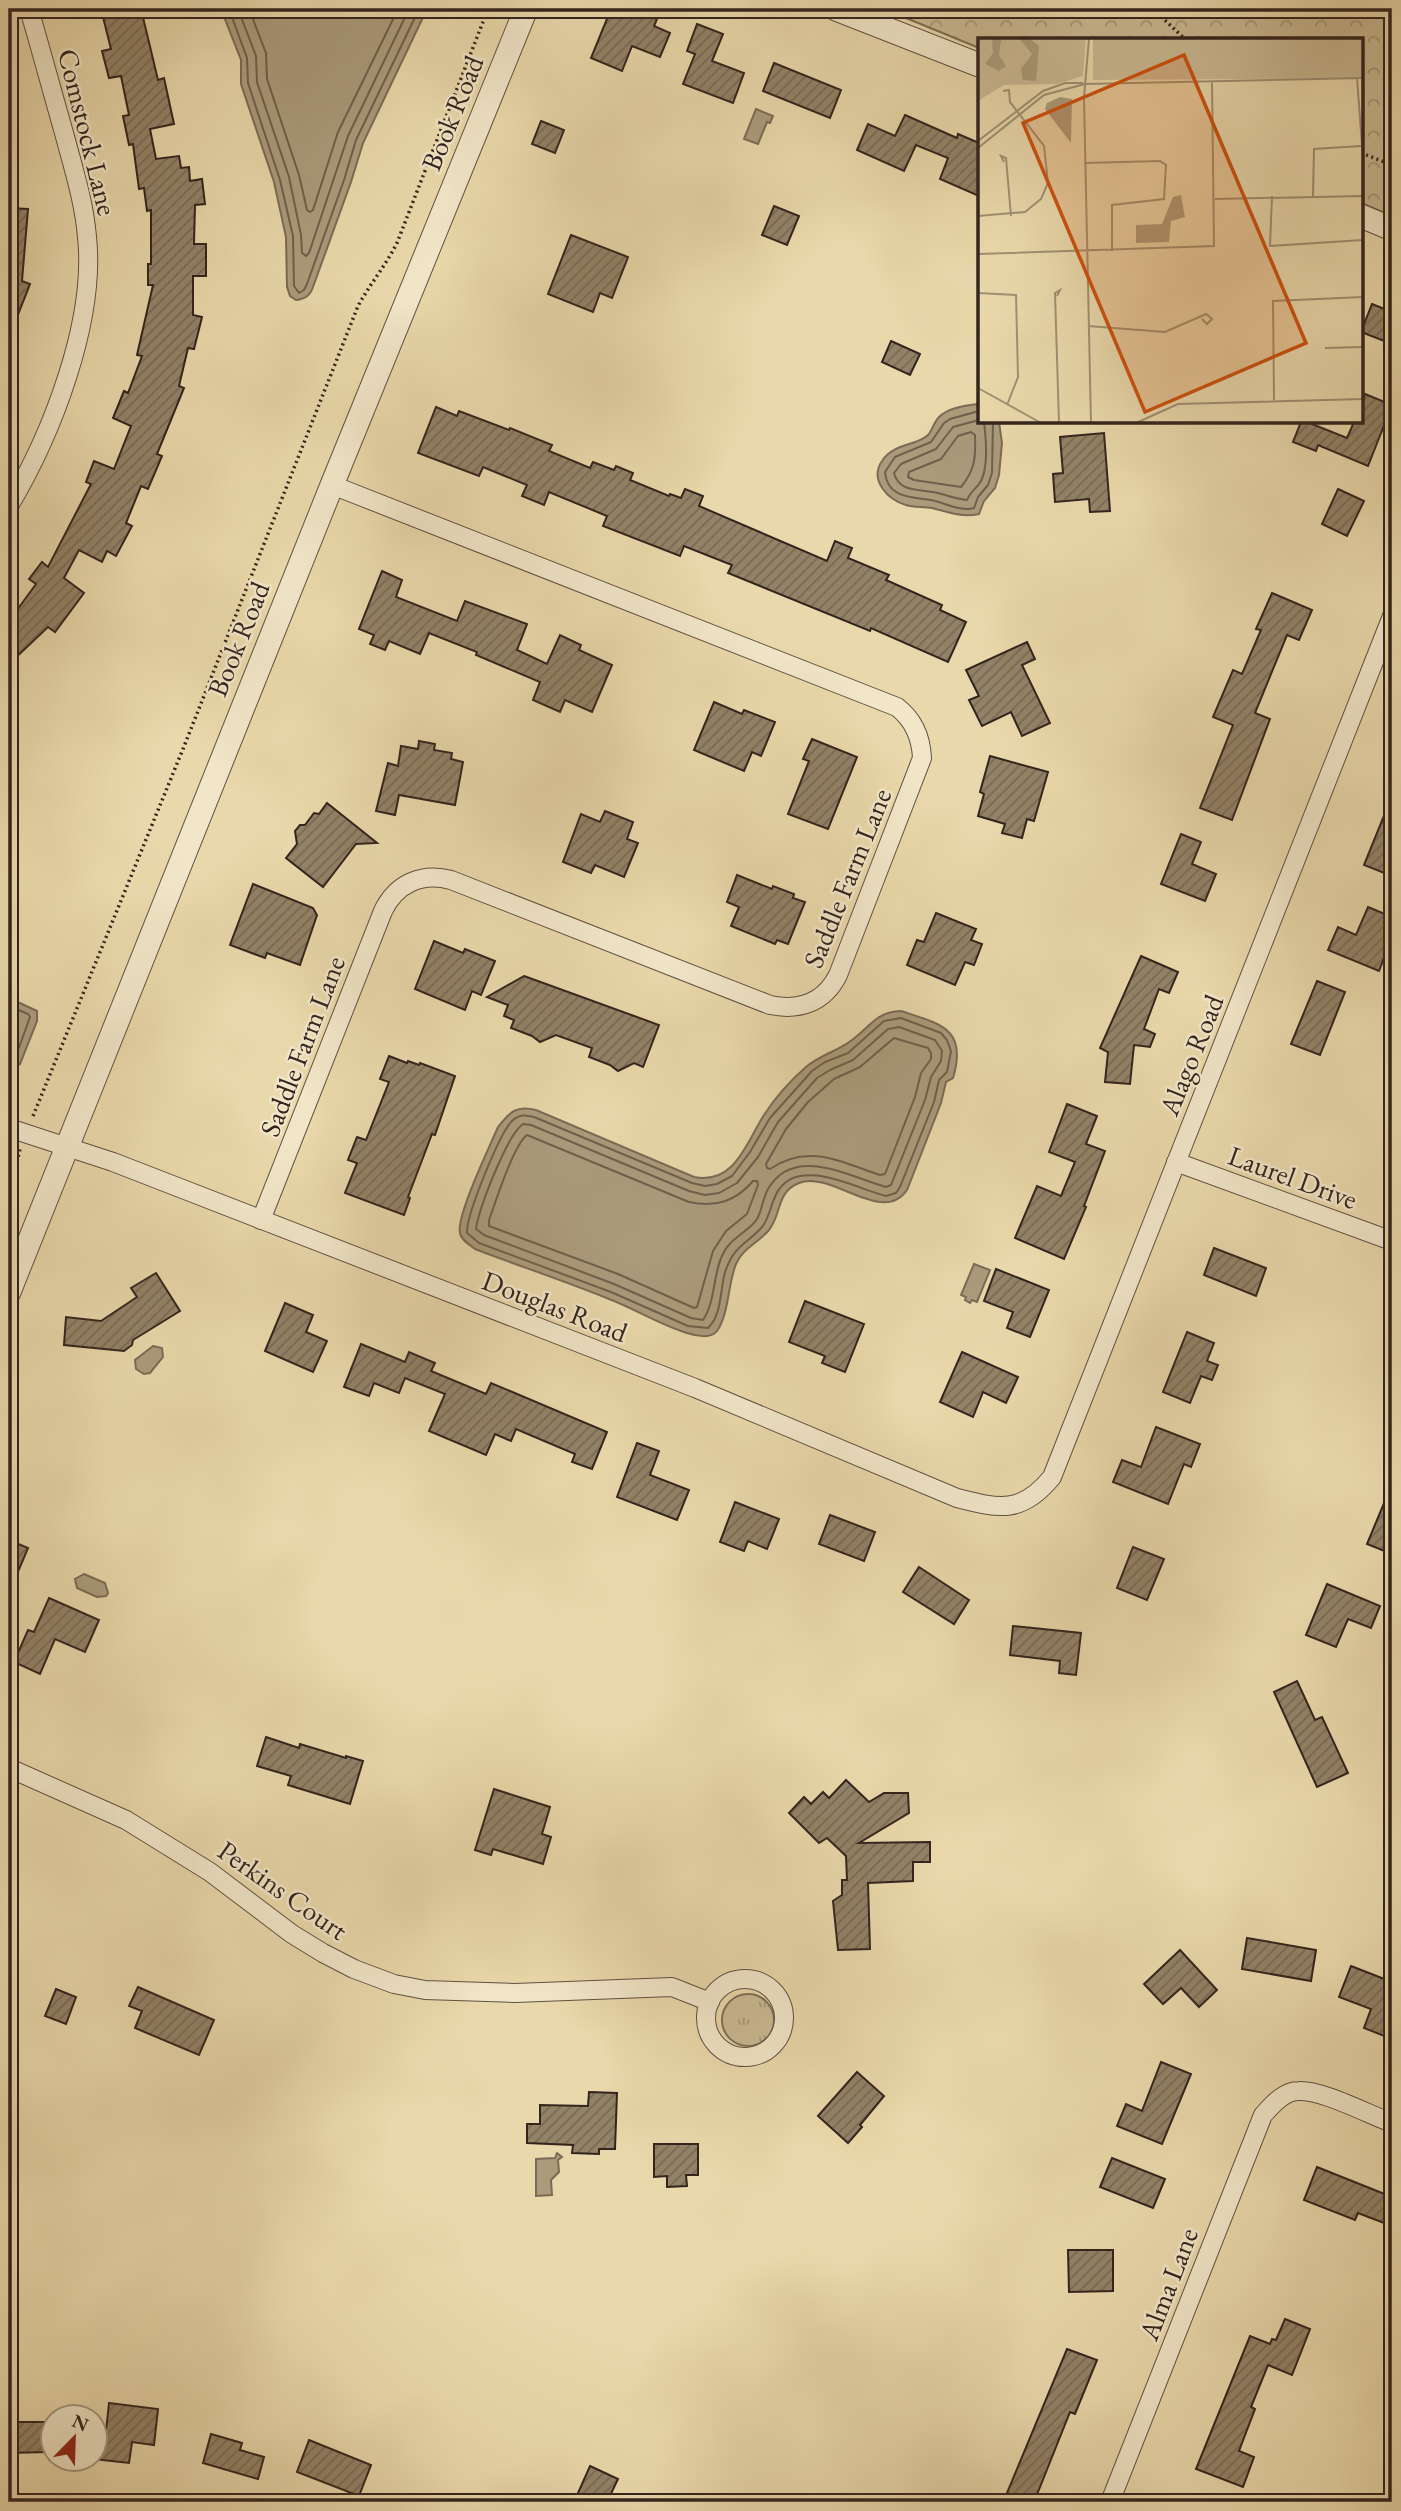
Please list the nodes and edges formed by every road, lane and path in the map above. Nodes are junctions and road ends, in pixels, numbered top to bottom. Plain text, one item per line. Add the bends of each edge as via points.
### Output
1 (29, 9) edge
2 (488, 9) edge
3 (526, 9) edge
4 (836, 9) edge
5 (1153, 9) edge
6 (1184, 38) edge
7 (978, 65) edge
8 (1362, 153) edge
9 (1392, 165) edge
10 (1362, 216) edge
11 (1392, 229) edge
12 (332, 485) junction
13 (9, 506) edge
14 (1392, 616) edge
15 (31, 1120) dead end
16 (9, 1128) edge
17 (22, 1143) dead end
18 (67, 1145) junction
19 (1176, 1162) junction
20 (9, 1194) edge
21 (261, 1220) junction
22 (1392, 1241) edge
23 (9, 1292) edge
24 (1024, 1502) joint
25 (9, 1768) edge
26 (710, 2002) junction
27 (1392, 2123) edge
28 (1110, 2502) edge

1 - 13 street, Comstock Lane via 83,202 88,269 75,352 42,442
2 - 15 path via 397,243 358,306
3 - 12 street, Book Road
4 - 7 street
5 - 6 path
8 - 9 path
10 - 11 street
12 - 18 street, Book Road
12 - 21 street, Saddle Farm Lane via 885,701 911,720 922,758 835,983 821,997 797,1007 770,1005 451,880 425,877 404,885 383,911
14 - 19 street, Alago Road
16 - 18 street, Douglas Road
17 - 20 path
18 - 21 street, Douglas Road
18 - 23 street, Book Road
19 - 22 street, Laurel Drive
19 - 24 street, Alago Road via 1052,1478
21 - 24 street, Douglas Road via 695,1388 957,1498 988,1506
25 - 26 street, Perkins Court via 126,1820 210,1872 323,1954 394,1984 425,1990 514,1993 672,1987
26 - 26 street via 709,2031 729,2053 759,2054 781,2034 782,2005 762,1983 732,1981
27 - 28 street, Alma Lane via 1298,2090 1276,2101 1264,2115

